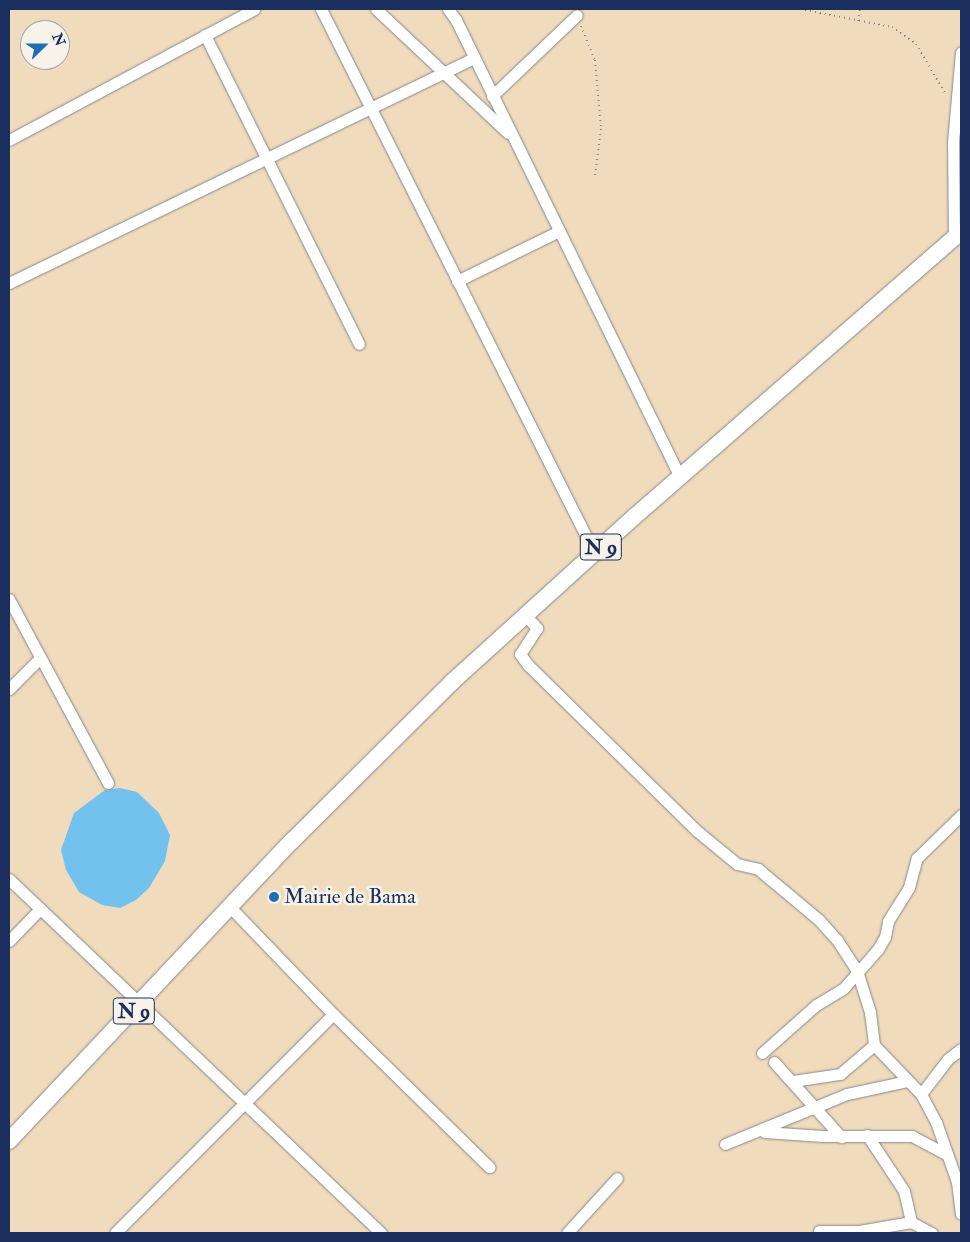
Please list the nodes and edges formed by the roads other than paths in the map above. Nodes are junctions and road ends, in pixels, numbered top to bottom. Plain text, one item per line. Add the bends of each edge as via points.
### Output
1 (254, 9) edge
2 (321, 9) edge
3 (376, 9) edge
4 (448, 9) edge
5 (577, 15) road end
6 (205, 35) junction
7 (961, 52) edge
8 (474, 58) junction
9 (443, 72) junction
10 (492, 96) junction
11 (369, 108) junction
12 (512, 138) junction
13 (9, 140) edge
14 (264, 159) junction
15 (559, 231) junction
16 (958, 235) edge
17 (457, 281) junction
18 (9, 283) edge
19 (359, 344) dead end
20 (680, 477) junction
21 (594, 552) junction
22 (9, 599) edge
23 (525, 615) junction
24 (40, 658) junction
25 (9, 689) edge
26 (108, 783) dead end
27 (961, 815) edge
28 (9, 878) edge
29 (230, 907) junction
30 (40, 909) junction
31 (9, 940) edge
32 (857, 972) junction
33 (140, 1006) junction
34 (333, 1014) junction
35 (874, 1046) junction
36 (961, 1049) edge
37 (762, 1053) dead end
38 (774, 1062) dead end
39 (793, 1081) junction
40 (906, 1081) junction
41 (921, 1094) junction
42 (243, 1104) junction
43 (816, 1108) junction
44 (760, 1132) junction
45 (867, 1135) junction
46 (841, 1137) junction
47 (9, 1141) edge
48 (725, 1144) dead end
49 (946, 1154) junction
50 (489, 1167) dead end
51 (617, 1178) dead end
52 (961, 1214) edge
53 (910, 1222) junction
54 (819, 1231) dead end
55 (116, 1233) edge
56 (382, 1233) edge
57 (567, 1233) edge
58 (932, 1233) edge

1 - 6 street
2 - 11 street
3 - 9 street
4 - 8 street
5 - 10 street
6 - 13 street
6 - 14 street
7 - 16 street via 952,196
8 - 9 street
8 - 10 street
9 - 11 street
9 - 12 street
10 - 12 street
11 - 14 street
11 - 17 street
12 - 15 street
14 - 18 street
14 - 19 street
15 - 17 street
15 - 20 street
16 - 20 main road, N 9
17 - 21 street
20 - 21 main road, N 9
21 - 23 main road, N 9
22 - 24 street
23 - 29 main road, N 9 via 342,790
23 - 32 street via 537,628 520,654 528,664 697,831 737,864 758,868 819,920 837,940
24 - 25 street
24 - 26 street
27 - 32 street via 918,858 909,887 888,921 885,936
28 - 30 street
29 - 33 main road, N 9
29 - 34 street
30 - 31 street
30 - 33 street
32 - 35 street via 870,1012
32 - 37 street via 843,989 816,1005
33 - 42 street
33 - 47 main road, N 9
34 - 42 street
34 - 50 street
35 - 39 street via 840,1074
35 - 40 street
36 - 41 street via 948,1059
38 - 39 street
39 - 43 street
40 - 41 street
40 - 43 street via 865,1088
41 - 49 street via 936,1122
42 - 55 street
42 - 56 street
43 - 44 street
43 - 46 street
44 - 46 street
44 - 48 street
45 - 46 street
45 - 49 street via 912,1136
45 - 53 street via 904,1191
49 - 52 street via 957,1182
51 - 57 street
53 - 54 street via 859,1231
53 - 58 street

